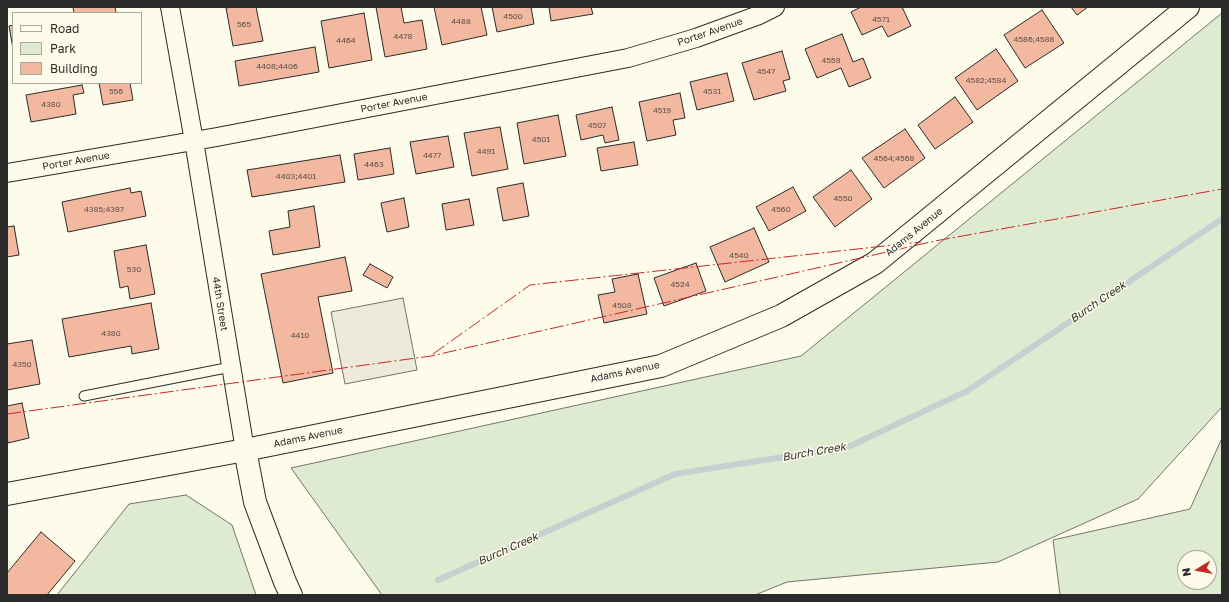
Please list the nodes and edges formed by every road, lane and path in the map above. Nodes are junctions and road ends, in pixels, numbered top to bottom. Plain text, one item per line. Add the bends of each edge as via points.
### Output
1 (170, 7) edge
2 (775, 7) edge
3 (1188, 7) edge
4 (194, 141) junction
5 (7, 173) edge
6 (231, 367) junction
7 (84, 396) dead end
8 (244, 450) junction
9 (7, 494) edge
10 (291, 595) edge

1 - 4 street, 44th Street
2 - 4 street, Porter Avenue via 696,38 628,58
3 - 8 street, Adams Avenue via 875,263 781,316 661,366
4 - 5 street, Porter Avenue
4 - 6 street, 44th Street
6 - 7 lane
6 - 8 street, 44th Street
8 - 9 street, Adams Avenue
8 - 10 street, 44th Street via 255,502

